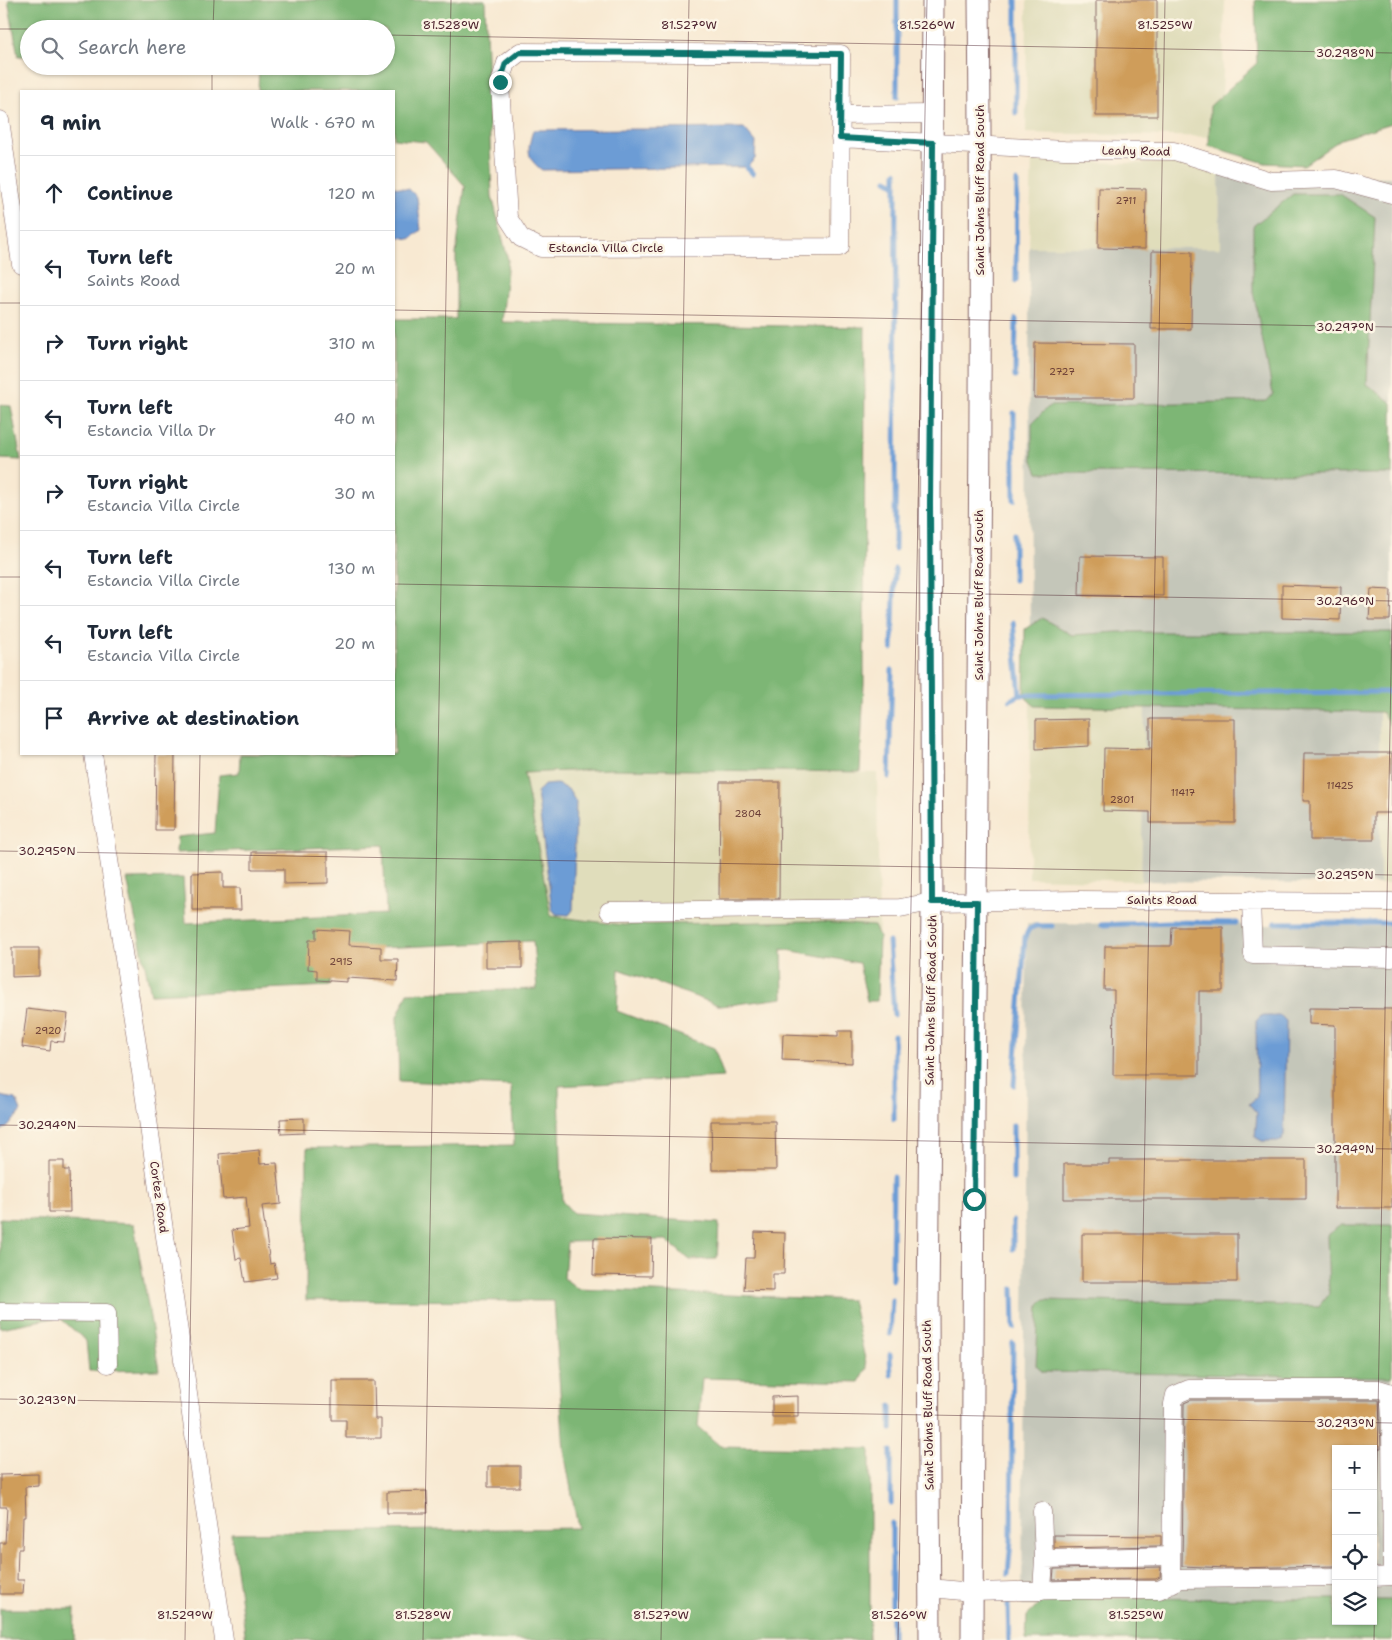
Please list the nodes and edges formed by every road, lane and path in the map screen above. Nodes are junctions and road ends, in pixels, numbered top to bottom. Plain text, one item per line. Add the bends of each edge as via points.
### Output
1 (933, 0) edge
2 (979, 0) edge
3 (933, 114) junction
4 (840, 115) junction
5 (0, 120) edge
6 (840, 138) junction
7 (933, 143) junction
8 (980, 145) junction
9 (1392, 194) edge
10 (20, 257) edge
11 (93, 755) edge
12 (1251, 900) junction
13 (932, 902) junction
14 (977, 902) junction
15 (1392, 902) edge
16 (609, 911) dead end
17 (1392, 958) edge
18 (0, 1312) edge
19 (108, 1364) dead end
20 (1042, 1511) dead end
21 (1171, 1556) junction
22 (1044, 1559) junction
23 (1392, 1576) edge
24 (1332, 1577) edge
25 (1377, 1577) edge
26 (1171, 1584) junction
27 (930, 1588) junction
28 (1042, 1591) junction
29 (972, 1592) junction
30 (224, 1640) edge
31 (930, 1640) edge
32 (972, 1640) edge

1 - 3 main road, Saint Johns Bluff Road South
2 - 8 main road, Saint Johns Bluff Road South
3 - 4 street
3 - 7 main road, Saint Johns Bluff Road South
4 - 6 street, Estancia Villa Circle
4 - 6 street, Estancia Villa Circle via 841,54 520,52 506,63 500,82 508,218 521,238 542,248 840,247
5 - 10 street
6 - 7 street, Leahy Road
7 - 8 street, Leahy Road
7 - 13 main road, Saint Johns Bluff Road South via 930,504
8 - 9 street, Leahy Road via 1174,151 1271,181 1336,178
8 - 14 main road, Saint Johns Bluff Road South
11 - 30 street, Cortez Road
12 - 14 street, Saints Road
12 - 15 street, Saints Road
12 - 17 street via 1253,956
13 - 14 street, Saints Road
13 - 16 street, Saints Road via 900,908
13 - 27 main road, Saint Johns Bluff Road South via 928,1308
14 - 29 main road, Saint Johns Bluff Road South
18 - 19 street via 107,1313
20 - 22 street
21 - 22 street
21 - 23 street via 1175,1395 1189,1389 1379,1389 1389,1392 1391,1415
21 - 26 street
22 - 28 street
23 - 25 street
24 - 26 street via 1181,1579
26 - 28 street via 1158,1590
27 - 29 street
27 - 31 main road, Saint Johns Bluff Road South
28 - 29 street
29 - 32 main road, Saint Johns Bluff Road South

